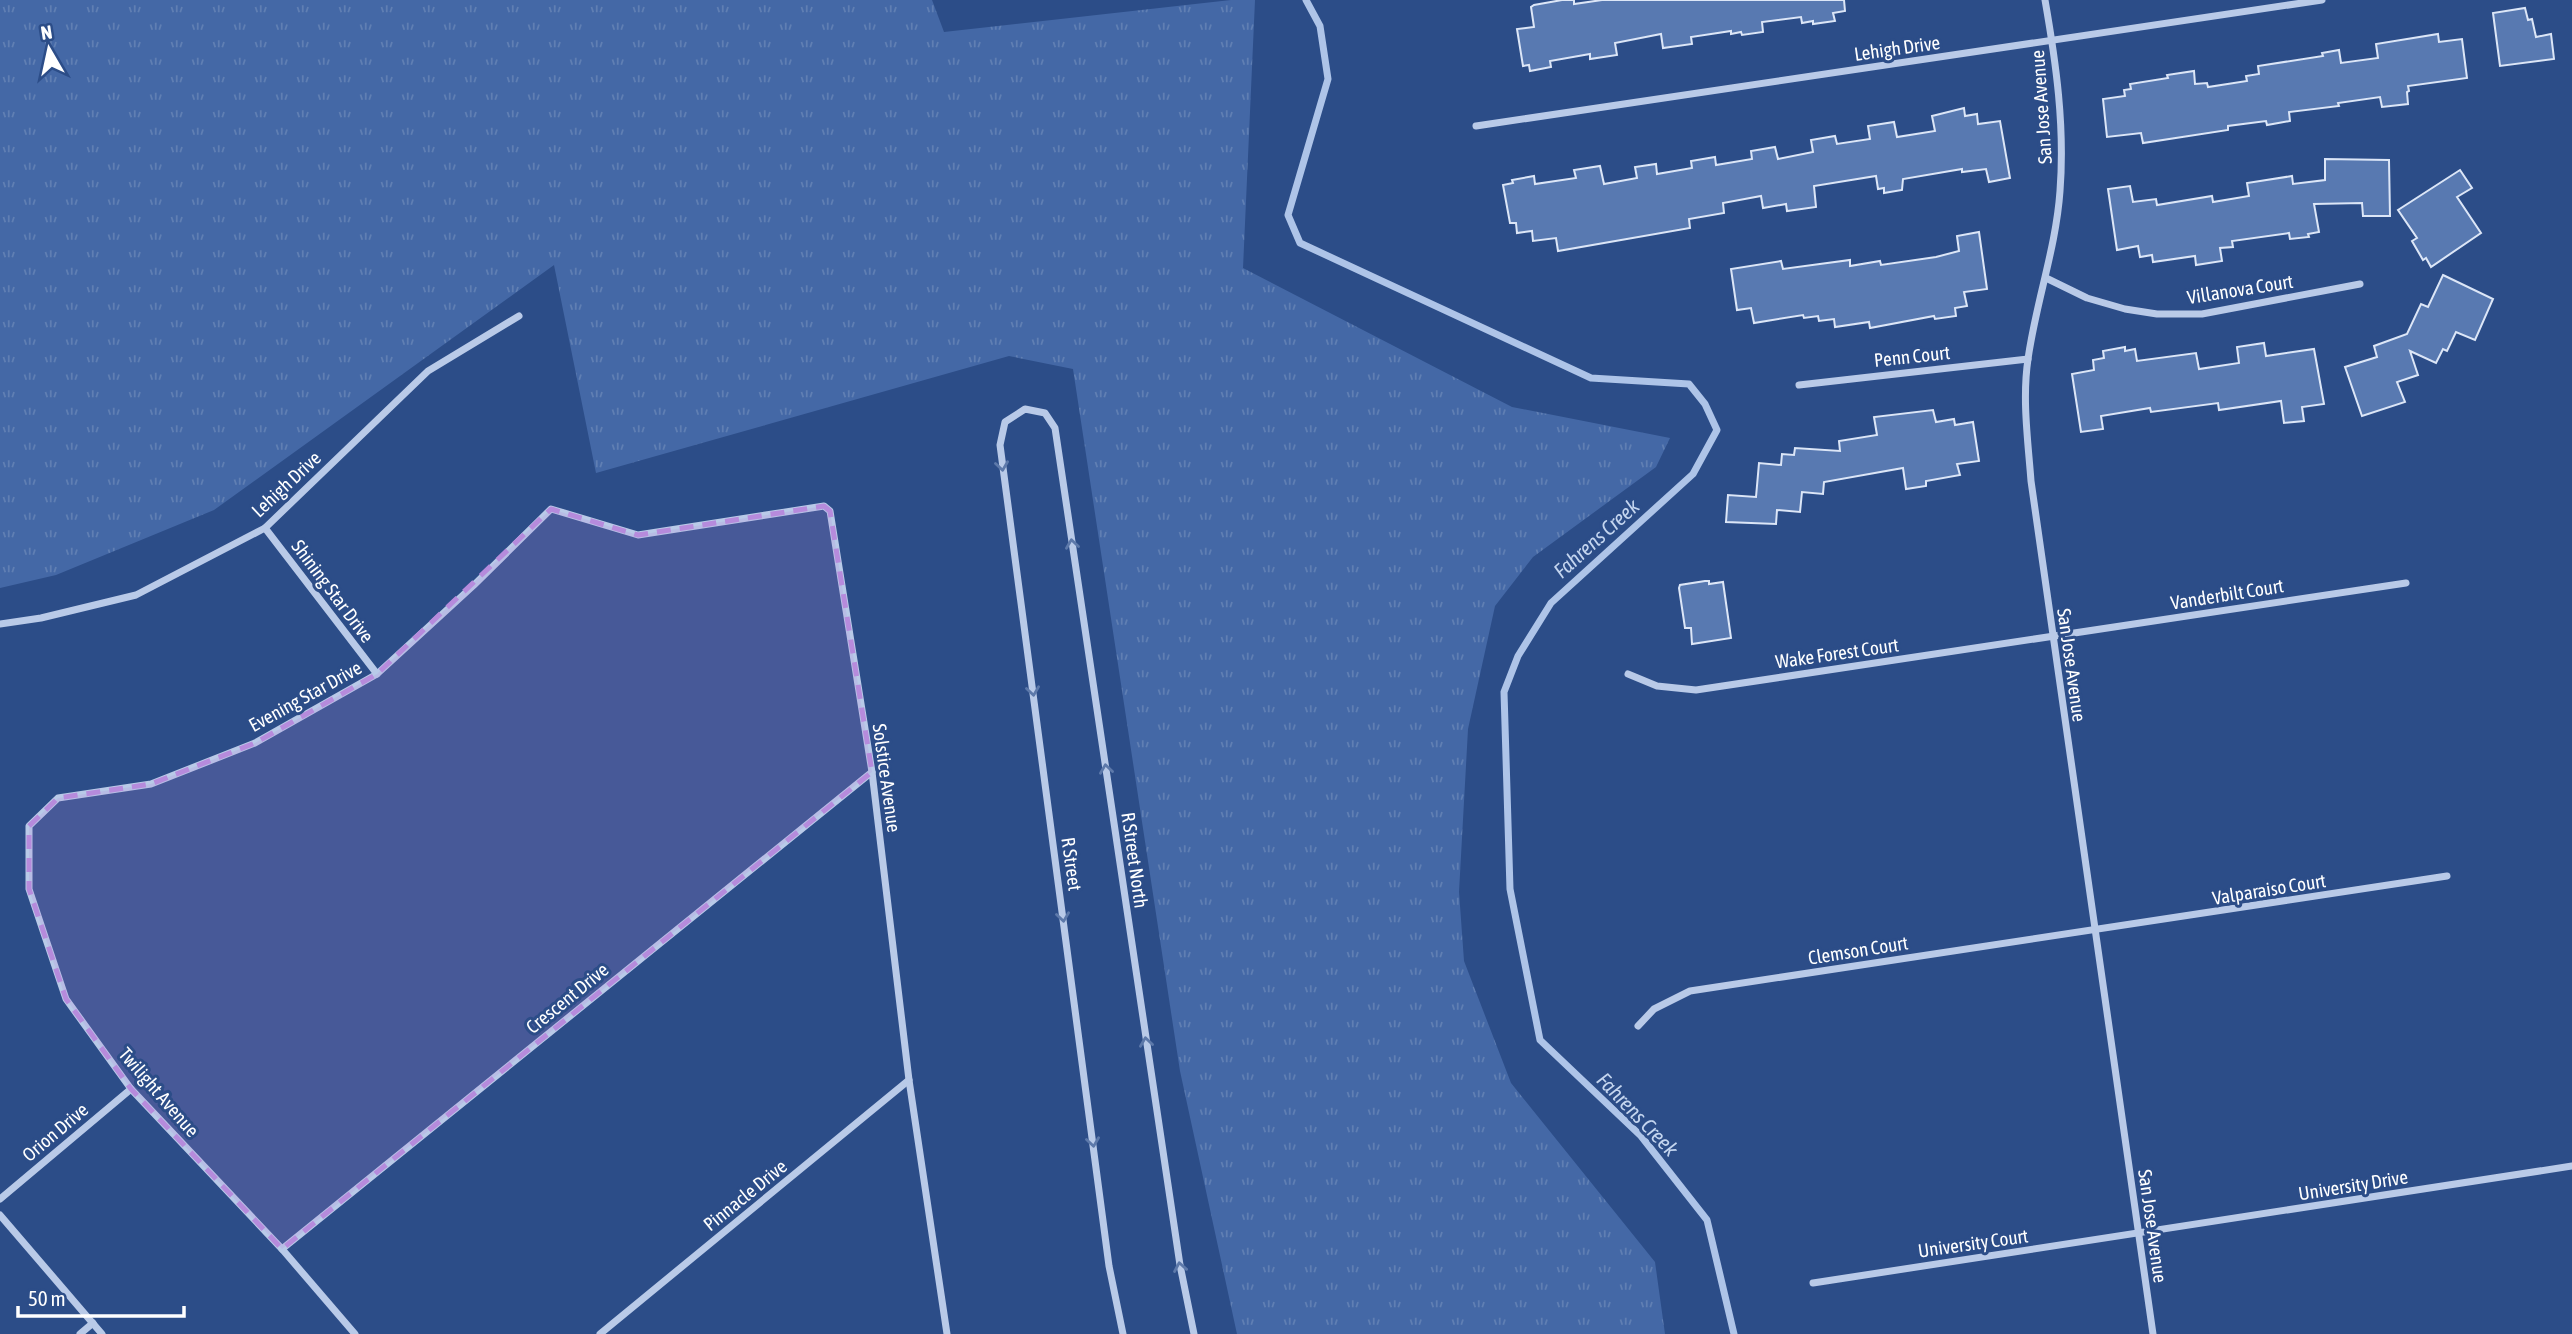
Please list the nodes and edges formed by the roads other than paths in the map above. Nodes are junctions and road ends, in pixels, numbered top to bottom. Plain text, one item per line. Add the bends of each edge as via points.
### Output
1 (2045, 0) edge
2 (2322, 0) edge
3 (2052, 41) junction
4 (1476, 126) dead end
5 (2046, 278) junction
6 (2360, 284) dead end
7 (519, 316) dead end
8 (2028, 359) junction
9 (1799, 385) dead end
10 (1025, 409) joint
11 (551, 509) joint
12 (265, 528) junction
13 (2406, 583) dead end
14 (0, 624) edge
15 (2052, 637) junction
16 (377, 674) junction
17 (1628, 674) dead end
18 (872, 772) junction
19 (29, 826) joint
20 (2447, 876) dead end
21 (2095, 930) junction
22 (1638, 1026) dead end
23 (909, 1080) junction
24 (131, 1089) junction
25 (2572, 1166) edge
26 (0, 1199) edge
27 (0, 1215) edge
28 (2138, 1234) junction
29 (282, 1249) junction
30 (1813, 1283) dead end
31 (93, 1323) junction
32 (80, 1334) edge
33 (102, 1334) edge
34 (355, 1334) edge
35 (600, 1334) edge
36 (947, 1334) edge
37 (1123, 1334) edge
38 (1194, 1334) edge
39 (2153, 1334) edge

1 - 3 street, San Jose Avenue
2 - 3 street, Lehigh Drive
3 - 4 street, Lehigh Drive
3 - 5 street, San Jose Avenue via 2062,146 2060,192
5 - 6 street, Villanova Court via 2087,299 2158,314 2202,314
5 - 8 street, San Jose Avenue
7 - 12 street, Lehigh Drive via 428,371
8 - 9 street, Penn Court
8 - 15 street, San Jose Avenue via 2031,481
10 -> 37 street, R Street via 1005,422 1000,445 1107,1252
38 -> 10 street, R Street North via 1055,428 1045,413
11 - 16 street, Evening Star Drive
11 - 18 street, Solstice Avenue via 638,535 824,506 830,511
12 - 14 street, Lehigh Drive via 136,594
12 - 16 street, Shining Star Drive
13 - 15 street, Vanderbilt Court
15 - 17 street, Wake Forest Court via 1696,690 1657,686
15 - 21 street, San Jose Avenue
16 - 19 street, Evening Star Drive via 254,743 151,784 58,798
18 - 23 street, Solstice Avenue
18 - 29 street, Crescent Drive
19 - 24 street, Twilight Avenue via 29,889 66,999
20 - 21 street, Valparaiso Court
21 - 22 street, Clemson Court via 1690,991 1654,1009
21 - 28 street, San Jose Avenue
23 - 35 street, Pinnacle Drive
23 - 36 street, Solstice Avenue
24 - 26 street, Orion Drive
24 - 29 street, Twilight Avenue
25 - 28 street, University Drive
27 - 31 street
28 - 30 street, University Court
28 - 39 street, San Jose Avenue
29 - 34 street, Twilight Avenue
31 - 32 street
31 - 33 street

